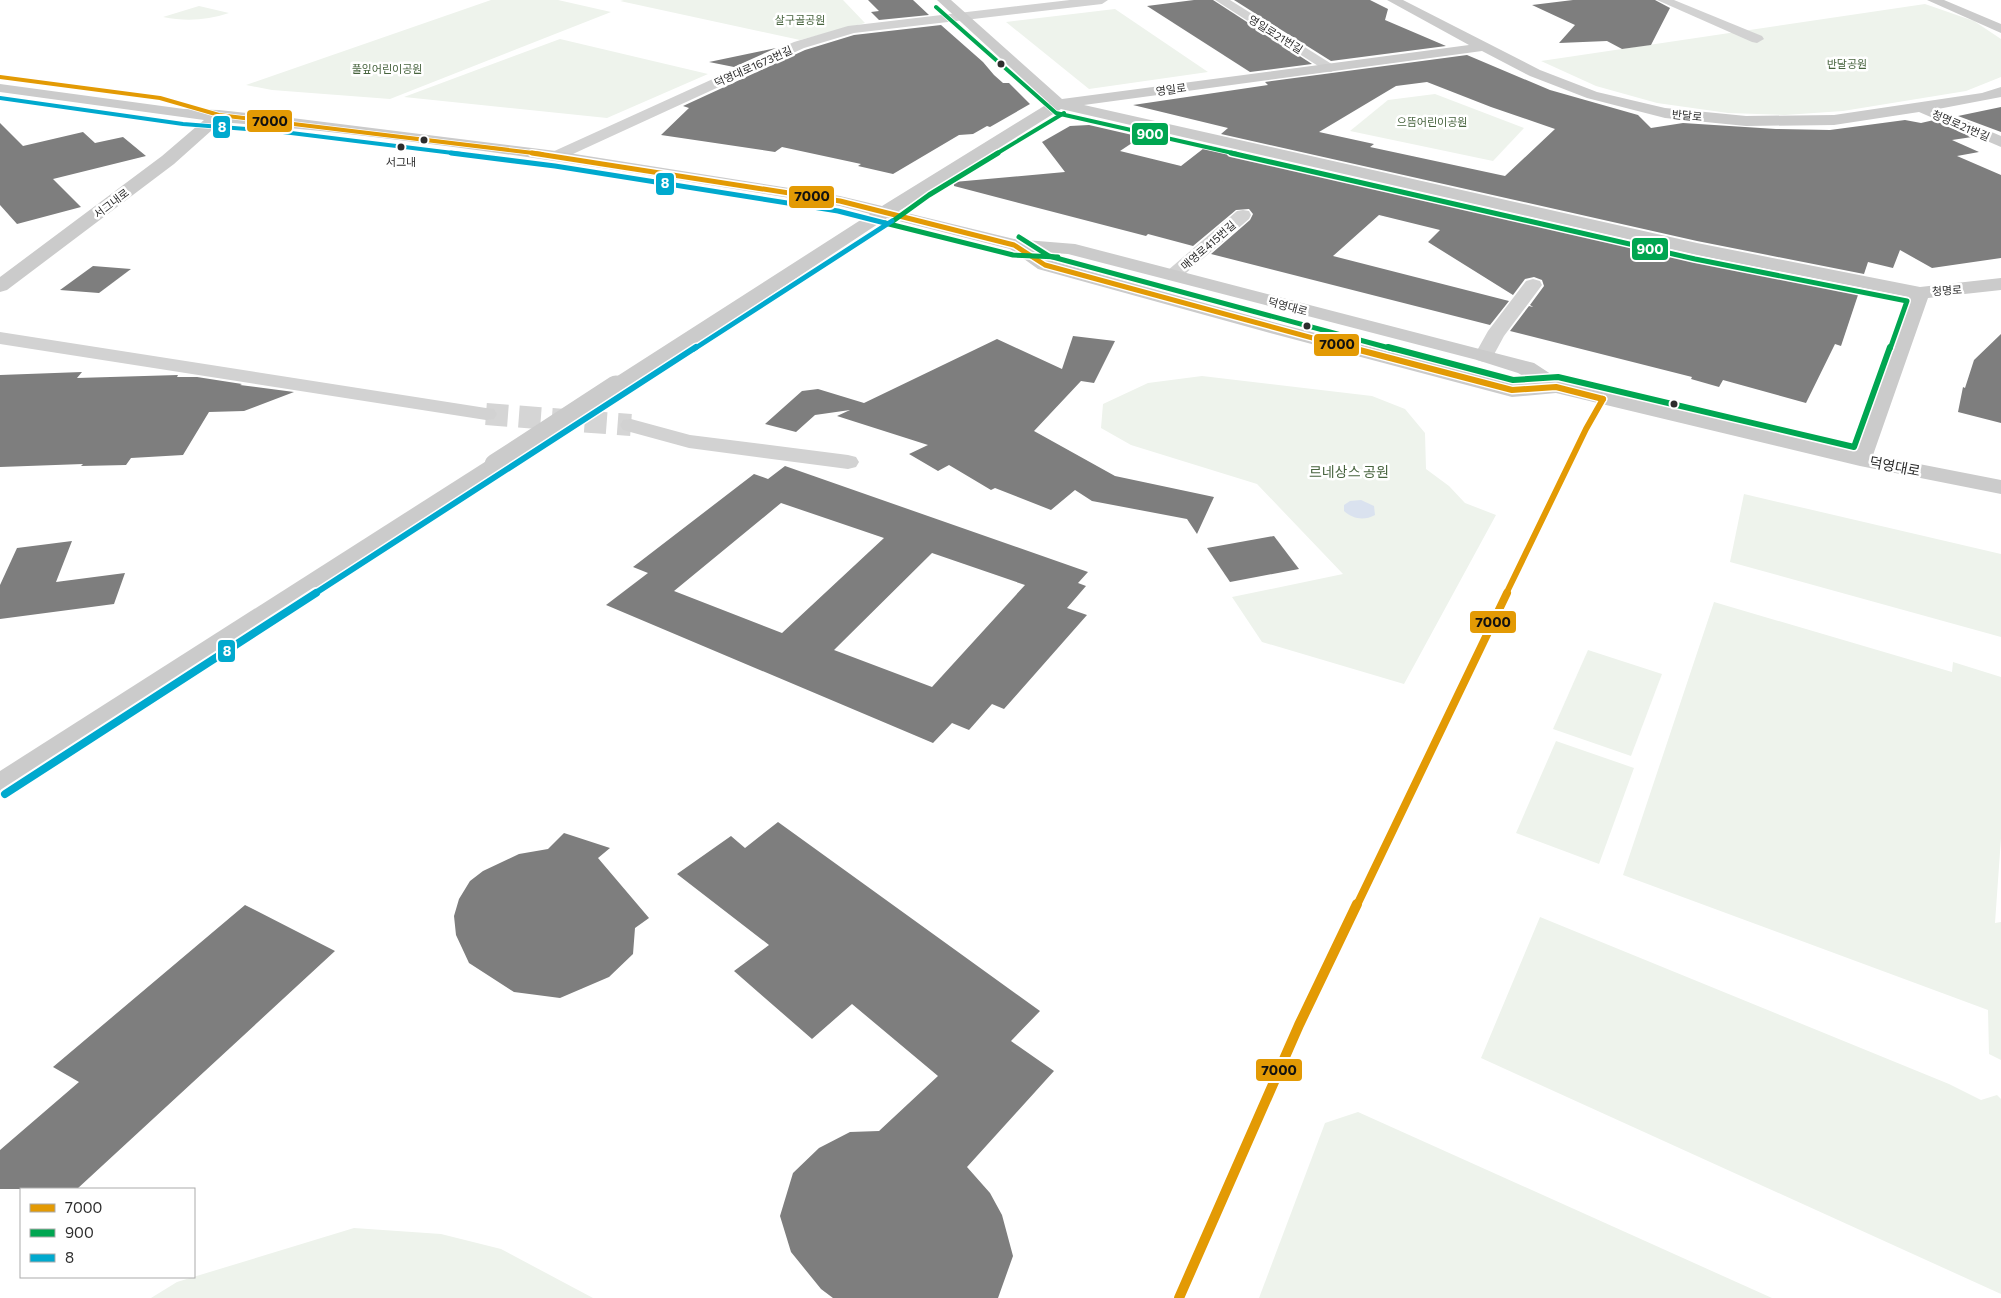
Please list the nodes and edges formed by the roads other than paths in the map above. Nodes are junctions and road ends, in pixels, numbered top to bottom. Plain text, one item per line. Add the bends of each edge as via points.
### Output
1 (943, 0) edge
2 (1102, 0) edge
3 (1221, 0) edge
4 (1393, 0) edge
5 (1663, 0) edge
6 (1934, 0) edge
7 (962, 17) junction
8 (2001, 29) edge
9 (1757, 40) dead end
10 (1484, 47) junction
11 (1331, 68) junction
12 (0, 77) edge
13 (0, 88) edge
14 (2001, 92) edge
15 (1059, 104) junction
16 (1921, 107) junction
17 (219, 115) junction
18 (2001, 142) edge
19 (556, 156) junction
20 (887, 212) junction
21 (1243, 215) dead end
22 (1014, 245) junction
23 (1173, 275) junction
24 (2001, 284) edge
25 (1533, 285) dead end
26 (0, 286) edge
27 (1920, 293) junction
28 (0, 338) edge
29 (1484, 356) junction
30 (1556, 387) junction
31 (486, 414) tunnel mouth
32 (631, 425) tunnel mouth
33 (1860, 459) junction
34 (848, 462) dead end
35 (2001, 487) edge
36 (0, 786) edge

1 - 7 street
2 - 7 street
3 - 11 street, 영일로21번길
4 - 10 street, 반달로
5 - 9 street
6 - 8 street
7 - 15 street
7 - 19 street, 덕영대로1673번길 via 853,29 811,41
10 - 11 street, 영일로
10 - 16 street, 반달로 via 1535,73 1592,94 1665,113 1746,121 1834,120
11 - 15 street, 영일로
12 - 17 street, 덕영대로 via 160,98
13 - 17 street, 덕영대로 via 184,114
14 - 16 street, 반달로
15 - 20 street, 영일로
15 - 27 street via 1697,249
16 - 18 street, 청명로21번길
17 - 19 street, 덕영대로
17 - 26 street, 서그내로 via 168,160
19 - 20 street, 덕영대로 via 840,201
20 - 22 street, 덕영대로
20 - 36 street, 영일로, bridge
21 - 23 street, 매영로415번길
22 - 23 street, 덕영대로 via 1068,248
22 - 30 street, 덕영대로 via 1045,265 1277,330 1512,390
23 - 29 street, 덕영대로
24 - 27 street, 청명로
25 - 29 street via 1495,335
27 - 33 street, 청명로
28 - 31 street
29 - 30 street, 덕영대로 via 1526,368
30 - 33 street, 덕영대로
32 - 34 street via 688,441
33 - 35 street, 덕영대로

